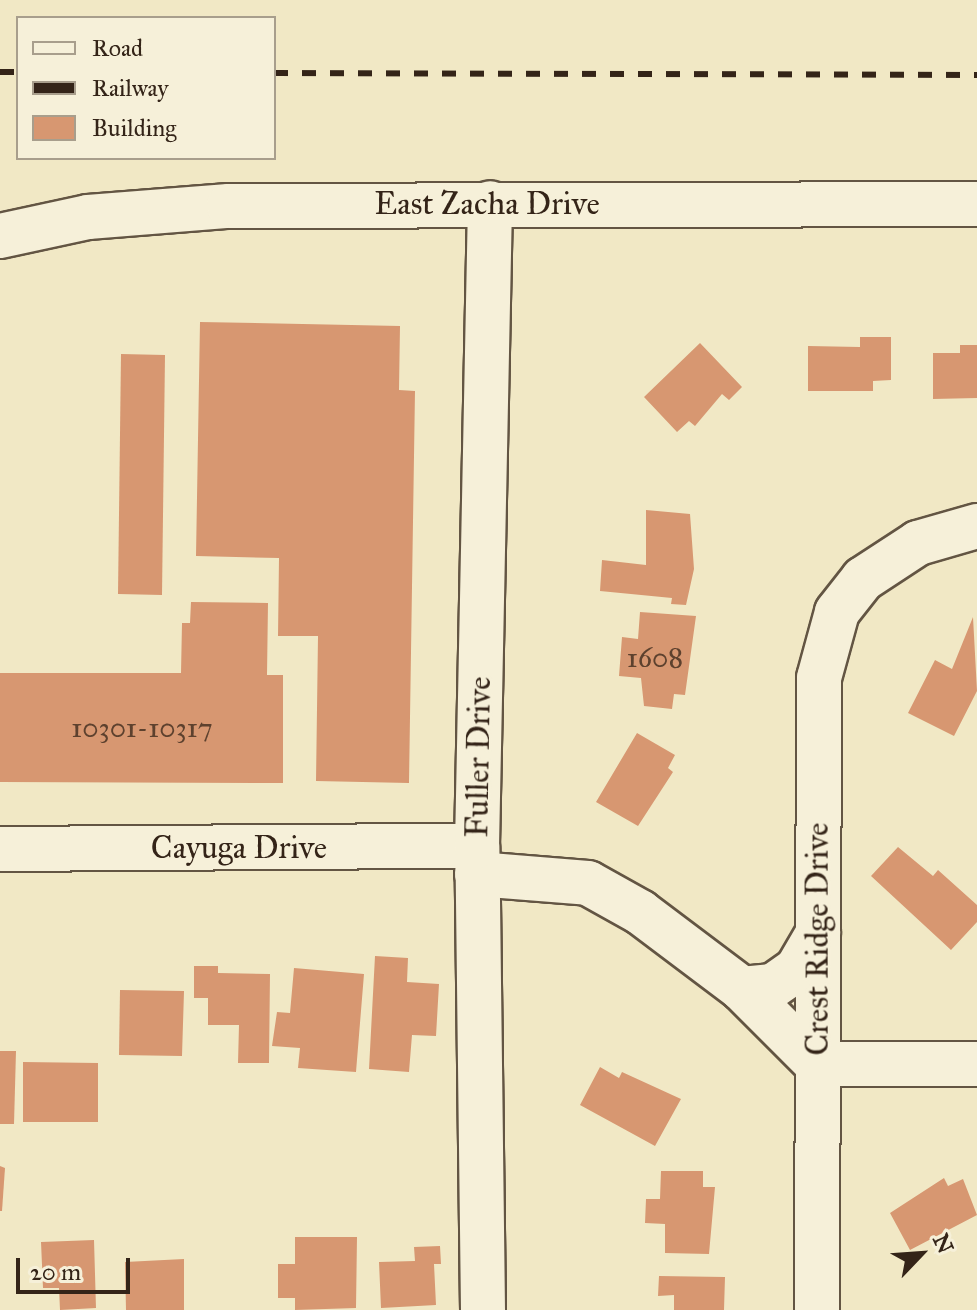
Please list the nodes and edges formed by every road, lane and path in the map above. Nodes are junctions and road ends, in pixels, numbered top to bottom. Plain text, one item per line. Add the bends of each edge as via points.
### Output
1 (490, 203) junction
2 (977, 204) edge
3 (0, 236) edge
4 (977, 526) edge
5 (0, 849) edge
6 (477, 860) junction
7 (818, 933) junction
8 (742, 989) junction
9 (817, 1064) junction
10 (977, 1064) edge
11 (483, 1310) edge
12 (817, 1310) edge

1 - 2 street, East Zacha Drive
1 - 3 street, East Zacha Drive via 229,206 88,217
1 - 6 street, Fuller Drive
4 - 7 street, Crest Ridge Drive via 918,543 863,579 837,612 819,678
5 - 6 street, Cayuga Drive
6 - 8 street, Cayuga Drive via 588,883 640,912
6 - 11 street, Fuller Drive
7 - 8 street via 797,969 773,986
7 - 9 street, Crest Ridge Drive
8 - 9 street, Cayuga Drive
9 - 10 street
9 - 12 street, Crest Ridge Drive

